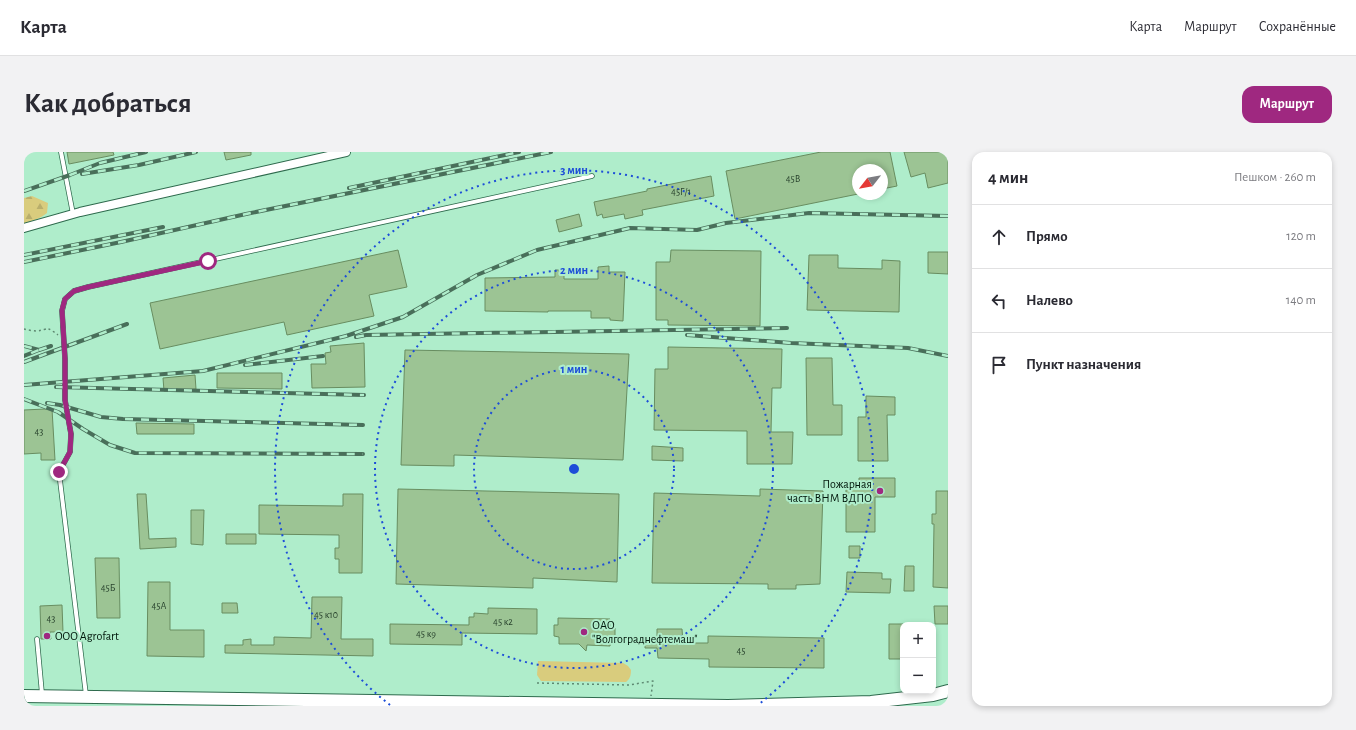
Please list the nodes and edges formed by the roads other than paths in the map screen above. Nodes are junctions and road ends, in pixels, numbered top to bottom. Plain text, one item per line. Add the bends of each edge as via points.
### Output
1 (61, 152) edge
2 (346, 152) edge
3 (592, 176) dead end
4 (73, 214) junction
5 (24, 228) edge
6 (37, 639) dead end
7 (948, 691) edge
8 (24, 696) edge
9 (42, 697) junction
10 (86, 698) junction
11 (375, 703) edge
12 (628, 705) edge

1 - 4 lane
2 - 4 street
3 - 10 lane via 74,291 65,299 62,310 65,400 71,434 70,452 59,472
4 - 5 street
6 - 9 lane
7 - 12 main road via 871,702 728,706
8 - 9 main road
9 - 10 main road
10 - 11 main road
11 - 12 main road

